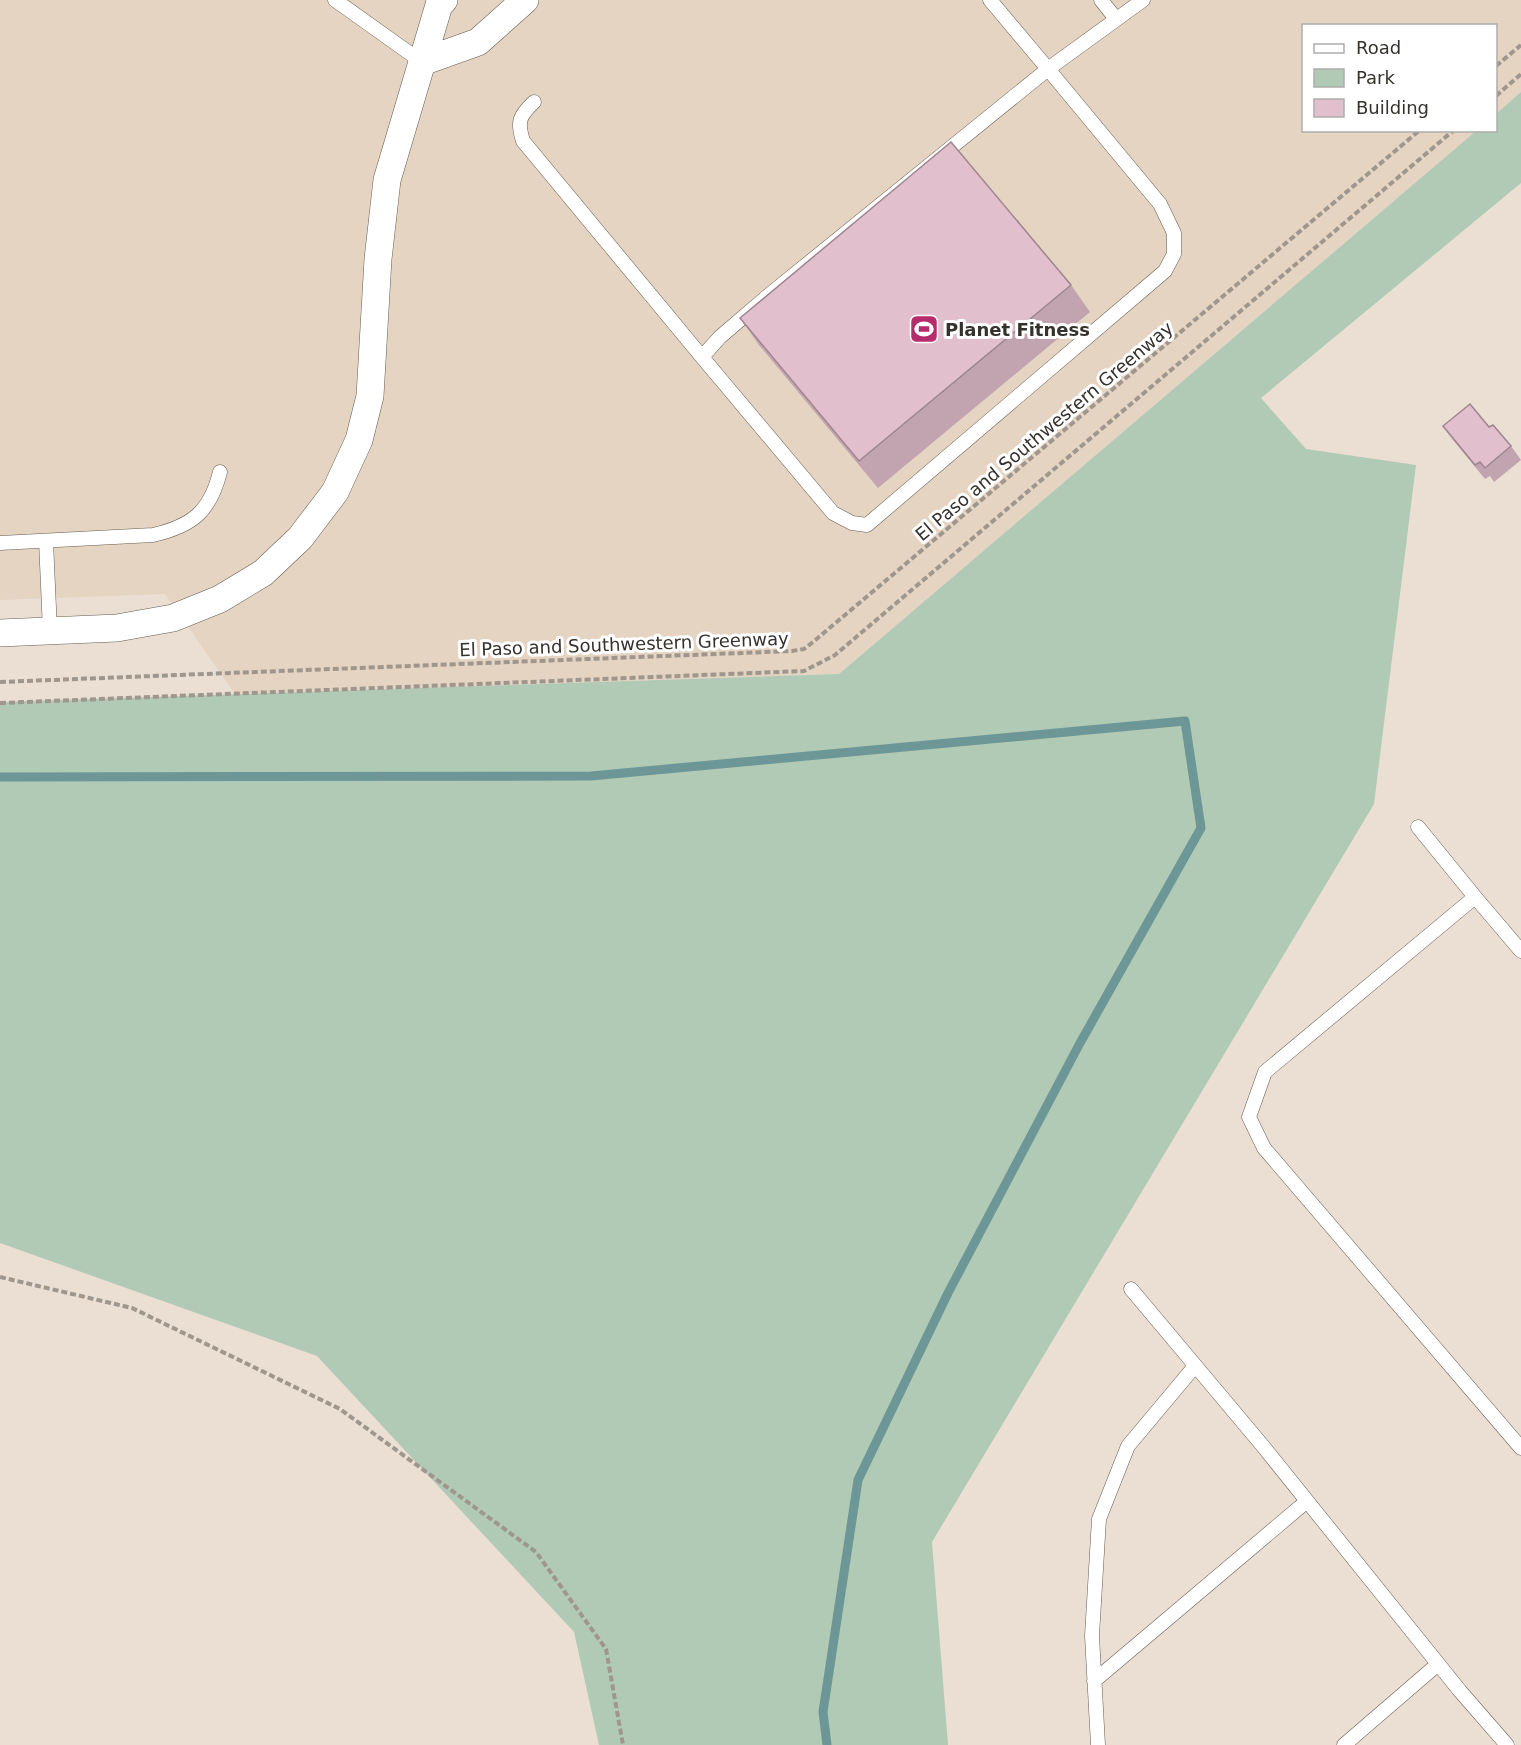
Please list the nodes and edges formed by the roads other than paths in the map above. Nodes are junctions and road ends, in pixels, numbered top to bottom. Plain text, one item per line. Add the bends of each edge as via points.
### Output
1 (335, 0) edge
2 (444, 0) edge
3 (525, 0) edge
4 (990, 0) edge
5 (1101, 0) edge
6 (1143, 0) edge
7 (1116, 19) junction
8 (422, 62) junction
9 (1048, 69) junction
10 (534, 102) dead end
11 (702, 357) junction
12 (220, 472) dead end
13 (46, 541) junction
14 (0, 543) edge
15 (50, 631) junction
16 (0, 633) edge
17 (1418, 827) dead end
18 (1475, 897) junction
19 (1521, 951) edge
20 (1131, 1288) dead end
21 (1195, 1366) junction
22 (1520, 1445) edge
23 (1307, 1501) junction
24 (1438, 1664) junction
25 (1094, 1681) junction
26 (1098, 1745) edge
27 (1344, 1745) edge
28 (1507, 1745) edge

1 - 8 lane
2 - 8 street via 439,4
3 - 8 street via 478,42
4 - 9 lane
5 - 7 lane
6 - 7 lane
7 - 9 lane
8 - 15 street via 387,180 370,396 359,440 335,492 300,538 263,573 220,599 173,618 117,628
9 - 11 lane via 770,295
9 - 11 lane via 1160,204 1174,233 1174,254 1165,271 867,525 852,523 833,513
10 - 11 lane via 524,111 518,126 523,141
12 - 13 lane via 206,507 190,522 173,530 153,535
13 - 14 lane
13 - 15 lane
15 - 16 street
17 - 18 lane
18 - 19 lane
18 - 22 lane via 1265,1072 1249,1117 1264,1148
20 - 21 lane
21 - 23 lane
21 - 25 lane via 1128,1446 1099,1520 1092,1636
23 - 24 lane
23 - 25 lane
24 - 27 lane
24 - 28 lane
25 - 26 lane

